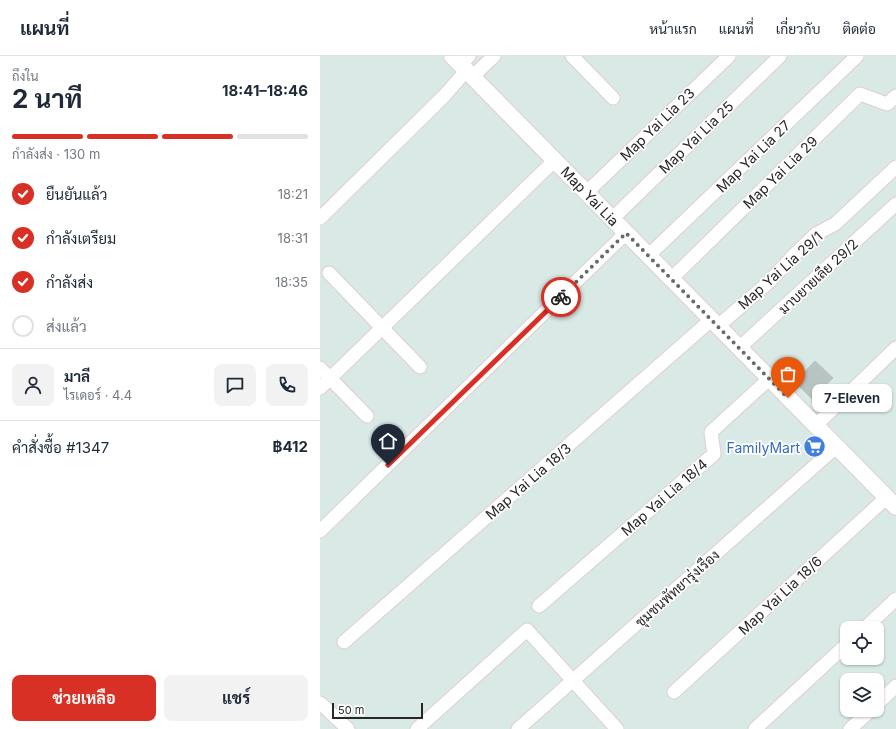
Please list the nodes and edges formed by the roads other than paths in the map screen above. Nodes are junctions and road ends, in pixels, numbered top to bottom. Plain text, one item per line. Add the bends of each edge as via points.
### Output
1 (494, 56) edge
2 (572, 56) edge
3 (729, 56) edge
4 (780, 56) edge
5 (857, 56) edge
6 (464, 65) edge
7 (896, 96) edge
8 (613, 98) dead end
9 (555, 160) junction
10 (896, 167) edge
11 (586, 193) junction
12 (896, 204) edge
13 (320, 218) edge
14 (612, 219) junction
15 (626, 233) junction
16 (648, 256) junction
17 (329, 273) dead end
18 (671, 279) junction
19 (714, 323) junction
20 (382, 328) junction
21 (739, 348) junction
22 (896, 348) edge
23 (420, 367) dead end
24 (320, 368) edge
25 (330, 378) junction
26 (769, 379) junction
27 (320, 388) edge
28 (367, 416) dead end
29 (815, 426) junction
30 (836, 447) junction
31 (891, 503) edge
32 (320, 531) edge
33 (896, 599) edge
34 (539, 606) dead end
35 (872, 621) edge
36 (344, 642) dead end
37 (840, 650) edge
38 (572, 680) junction
39 (896, 686) edge
40 (674, 692) dead end
41 (884, 697) edge
42 (320, 703) edge
43 (863, 717) edge
44 (520, 728) edge
45 (348, 729) edge
46 (417, 729) edge
47 (617, 729) edge
48 (755, 729) edge
49 (850, 729) edge

1 - 6 street
2 - 8 street
3 - 11 street, Map Yai Lia 23
4 - 14 street, Map Yai Lia 25
5 - 16 street, Map Yai Lia 27
6 - 9 street, Map Yai Lia
6 - 13 street via 444,96
7 - 18 street, Map Yai Lia 29 via 887,104 860,94
9 - 11 street, Map Yai Lia
9 - 20 street
10 - 19 street, Map Yai Lia 29/1 via 835,224 816,234 769,282
11 - 14 street, Map Yai Lia
12 - 21 street, มาบยายเลีย 29/2
14 - 15 street, Map Yai Lia
15 - 16 street, Map Yai Lia
15 - 32 street
16 - 18 street, Map Yai Lia
17 - 20 street
18 - 19 street, Map Yai Lia
19 - 21 street, Map Yai Lia
19 - 36 street, Map Yai Lia 18/3
20 - 23 street
20 - 25 street
21 - 26 street, Map Yai Lia
22 - 29 street
24 - 25 street
25 - 27 street
25 - 28 street
26 - 29 street, Map Yai Lia
26 - 34 street, Map Yai Lia 18/4 via 711,432 714,454
29 - 30 street, Map Yai Lia
30 - 31 street, Map Yai Lia
30 - 38 street, ชุมชนพัทยารุ่งเรือง
31 - 40 street, Map Yai Lia 18/6
33 - 35 street
37 - 48 street
38 - 44 street, ชุมชนพัทยารุ่งเรือง
38 - 46 street via 527,630
38 - 47 street
39 - 41 street
42 - 45 street
43 - 49 street

